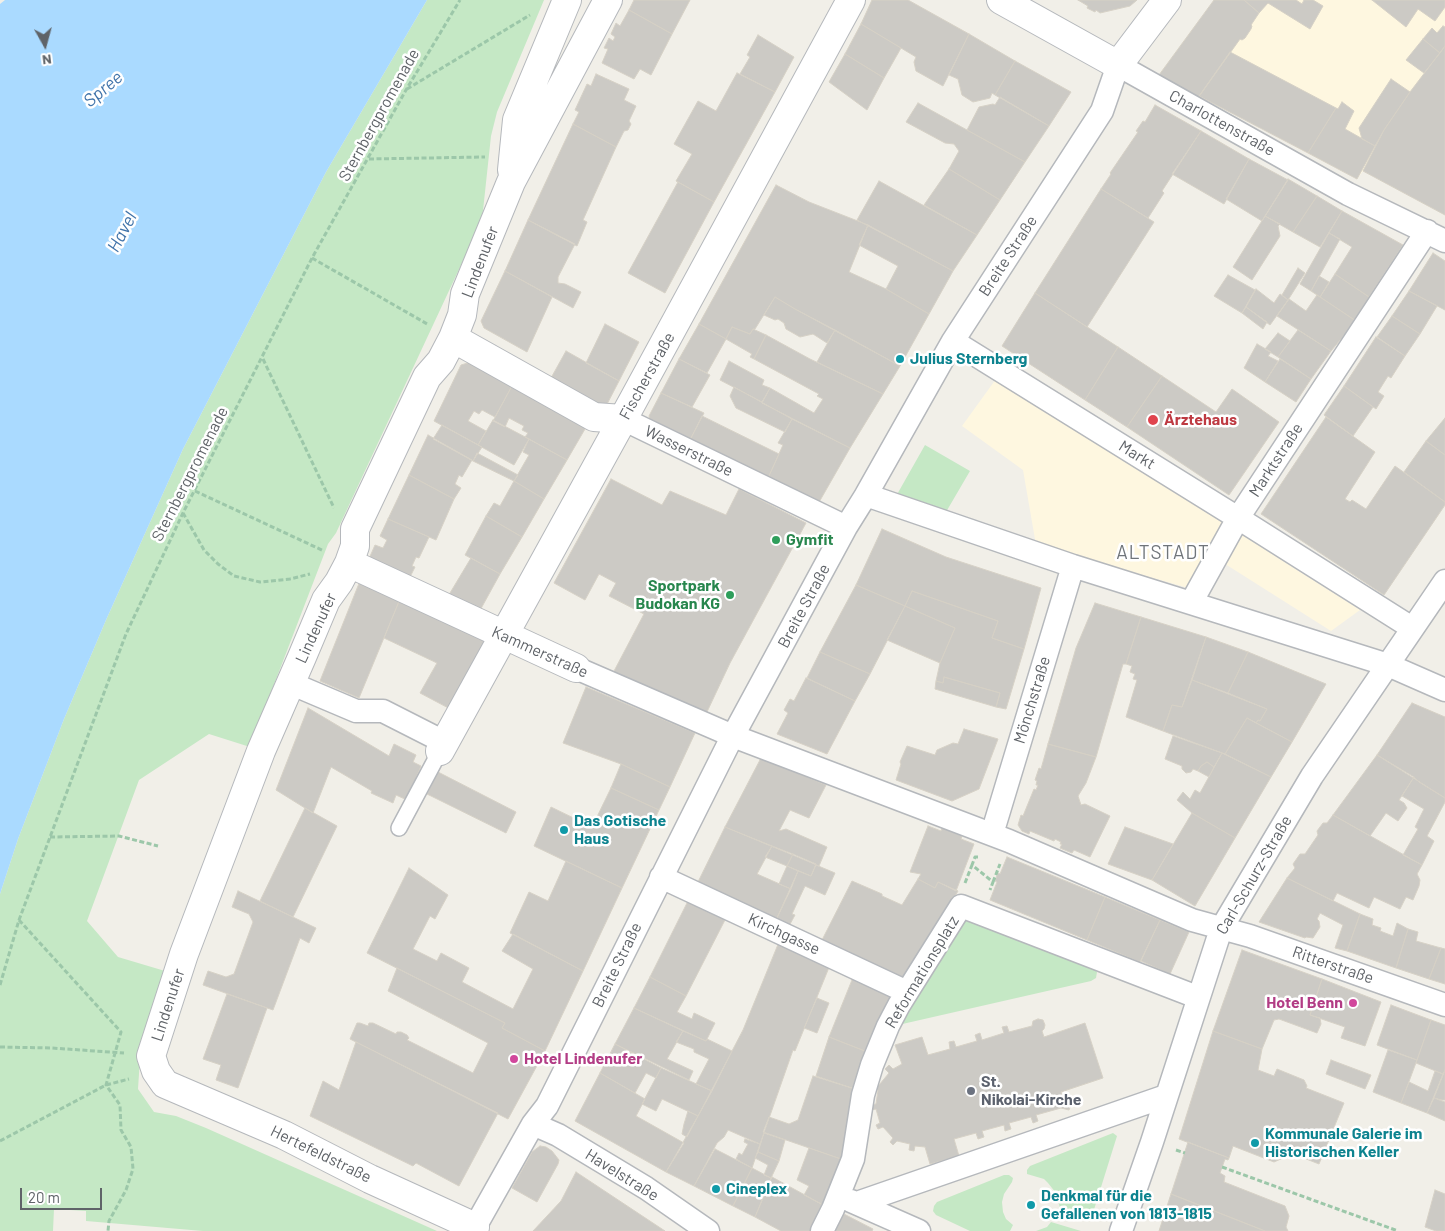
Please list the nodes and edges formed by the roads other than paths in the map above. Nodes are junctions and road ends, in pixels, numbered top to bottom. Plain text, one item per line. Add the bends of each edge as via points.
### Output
1 (567, 0) edge
2 (608, 0) edge
3 (851, 0) edge
4 (1001, 0) edge
5 (1167, 0) edge
6 (1118, 65) junction
7 (512, 169) junction
8 (1436, 236) edge
9 (453, 338) junction
10 (953, 341) junction
11 (623, 419) junction
12 (866, 495) junction
13 (1238, 518) junction
14 (846, 527) junction
15 (349, 563) junction
16 (1073, 566) junction
17 (1445, 581) edge
18 (1191, 603) junction
19 (1412, 628) junction
20 (503, 635) junction
21 (1388, 665) junction
22 (576, 668) joint
23 (290, 684) junction
24 (1445, 690) edge
25 (733, 736) junction
26 (442, 747) junction
27 (399, 828) dead end
28 (992, 834) junction
29 (661, 877) junction
30 (1220, 928) junction
31 (907, 992) junction
32 (1197, 997) junction
33 (1445, 1005) edge
34 (158, 1070) joint
35 (1166, 1096) junction
36 (533, 1124) junction
37 (848, 1199) junction
38 (473, 1229) edge
39 (708, 1231) edge
40 (822, 1231) edge
41 (919, 1231) edge
42 (1121, 1231) edge

1 - 7 street, Lindenufer via 517,120
2 - 7 street, Lindenufer
3 - 11 street, Fischerstraße
4 - 6 street, Charlottenstraße
5 - 6 street, Breite Straße
6 - 8 street, Charlottenstraße via 1348,194
6 - 10 street, Breite Straße via 1102,111
7 - 9 street, Lindenufer via 465,294 462,315
8 - 13 street, Marktstraße
9 - 11 street, Wasserstraße via 594,417
9 - 15 street, Lindenufer via 441,361 427,377 355,529 355,546
10 - 12 street, Breite Straße
10 - 13 street, Markt
11 - 14 street, Wasserstraße
11 - 20 street, Fischerstraße
12 - 14 street, Breite Straße
12 - 16 street
13 - 18 street
13 - 19 street
14 - 25 street, Breite Straße
15 - 20 street, Kammerstraße
15 - 23 street, Lindenufer via 326,600
16 - 18 street
16 - 28 street, Mönchstraße
17 - 19 street, Carl-Schurz-Straße
18 - 21 street
19 - 21 street, Carl-Schurz-Straße
20 - 22 street, Kammerstraße
20 - 26 street, Fischerstraße
21 - 24 street
21 - 30 street, Carl-Schurz-Straße via 1312,776
22 - 25 street, Kammerstraße
23 - 26 street via 356,712 383,712
23 - 34 street, Lindenufer via 261,751 184,954
25 - 28 street
25 - 29 street, Breite Straße
26 - 27 lane
28 - 30 street via 1192,920
29 - 31 street, Kirchgasse
29 - 36 street, Breite Straße via 547,1106
30 - 32 street, Carl-Schurz-Straße
30 - 33 street, Ritterstraße
31 - 32 street, Reformationsplatz via 961,906
31 - 37 street, Reformationsplatz via 888,1026 863,1095
32 - 35 street, Carl-Schurz-Straße
34 - 38 street, Hertefeldstraße
35 - 37 street
35 - 42 street, Carl-Schurz-Straße
36 - 38 street, Breite Straße
36 - 39 street, Havelstraße via 558,1135 646,1188
37 - 40 street, Reformationsplatz
37 - 41 street

